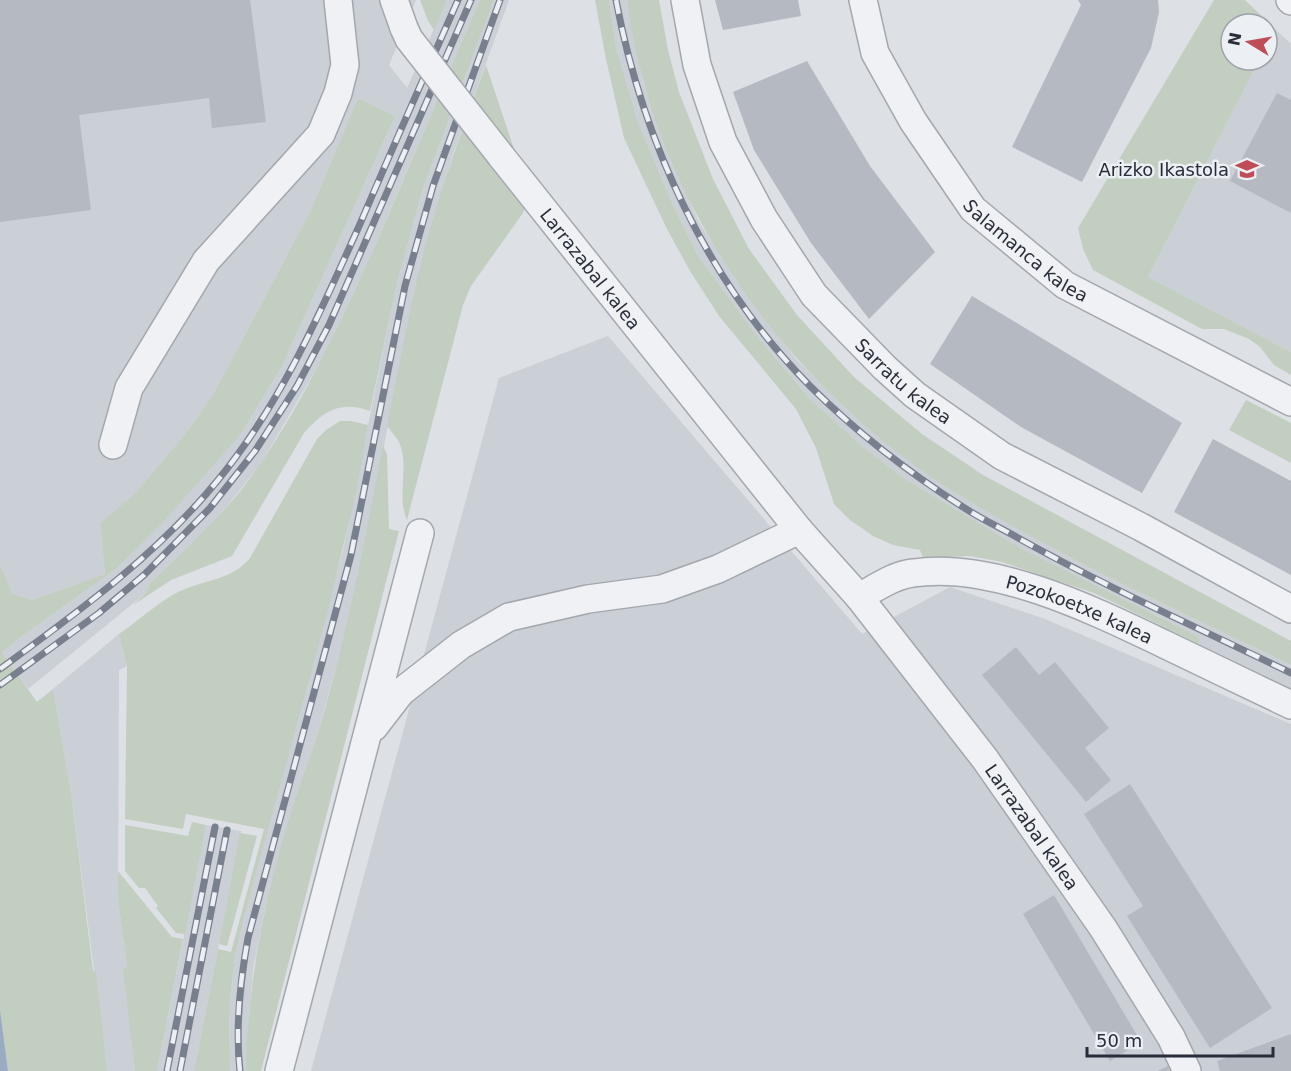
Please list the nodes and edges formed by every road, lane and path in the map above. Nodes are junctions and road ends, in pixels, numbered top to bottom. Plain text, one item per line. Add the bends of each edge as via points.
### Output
1 (338, 0) edge
2 (394, 0) edge
3 (685, 0) edge
4 (864, 0) edge
5 (1291, 402) edge
6 (113, 444) dead end
7 (799, 530) junction
8 (420, 533) dead end
9 (860, 597) junction
10 (1291, 609) edge
11 (1291, 705) edge
12 (367, 736) junction
13 (279, 1071) edge
14 (1187, 1071) edge

1 - 6 street via 345,65 321,134 206,261 129,388
2 - 7 street, Larrazabal kalea, bridge via 409,39
3 - 10 street, Sarratu kalea via 697,65 723,142 764,219 814,295 885,368 915,395 1002,456
4 - 5 street, Salamanca kalea via 875,53 913,121 973,209 1065,285
7 - 9 street, Larrazabal kalea
7 - 12 street via 718,569 662,589 588,599 509,617 460,645 401,692
8 - 12 street
9 - 11 street, Pozokoetxe kalea via 889,580 930,571 1012,583 1091,609
9 - 14 street, Larrazabal kalea via 985,759 1103,928 1172,1037
12 - 13 street

